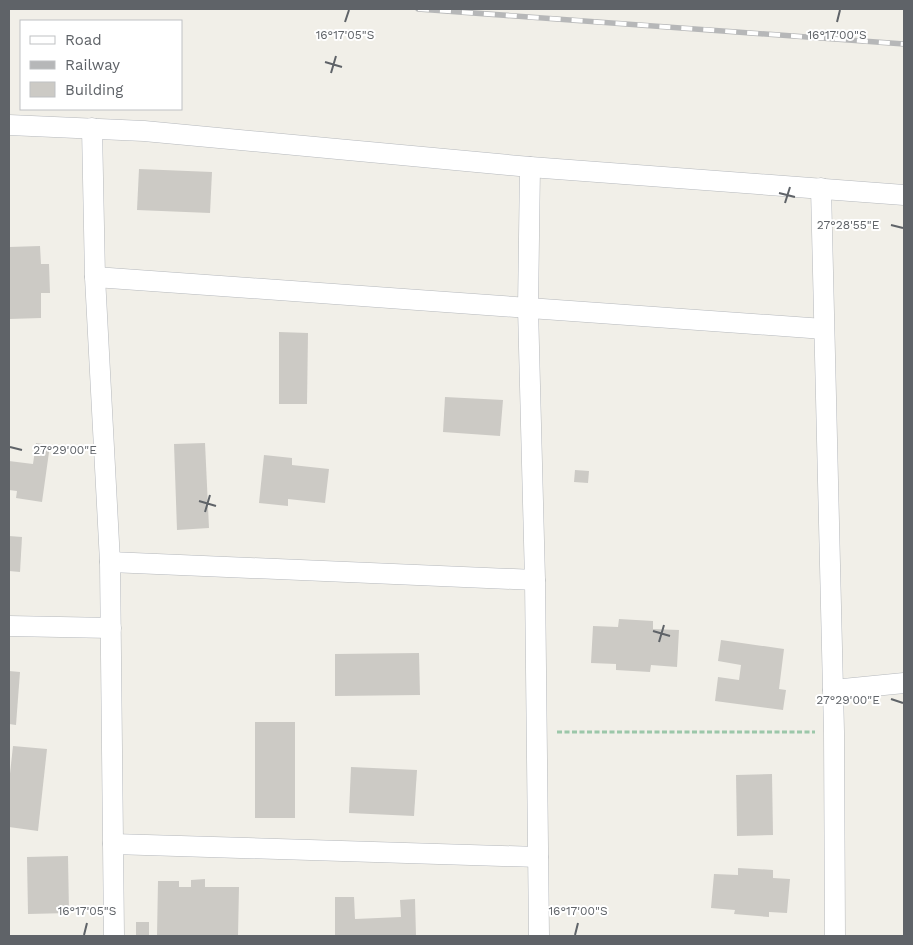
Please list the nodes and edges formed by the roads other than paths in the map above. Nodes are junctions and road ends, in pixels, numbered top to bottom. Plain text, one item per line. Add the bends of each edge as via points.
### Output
1 (9, 125) edge
2 (92, 128) junction
3 (530, 167) junction
4 (821, 188) junction
5 (904, 194) edge
6 (94, 277) junction
7 (528, 308) junction
8 (824, 329) junction
9 (110, 562) junction
10 (535, 580) junction
11 (9, 626) edge
12 (111, 628) junction
13 (904, 683) edge
14 (833, 690) junction
15 (113, 844) junction
16 (538, 857) junction
17 (114, 936) edge
18 (539, 936) edge
19 (835, 936) edge

1 - 2 street
2 - 3 street
2 - 6 street
3 - 4 street
3 - 7 street
4 - 5 street
4 - 8 street
6 - 7 street
6 - 9 street
7 - 8 street
7 - 10 street
8 - 14 street
9 - 10 street
9 - 12 street
10 - 16 street
11 - 12 street
12 - 15 street
13 - 14 street
14 - 19 street
15 - 16 street
15 - 17 street
16 - 18 street

